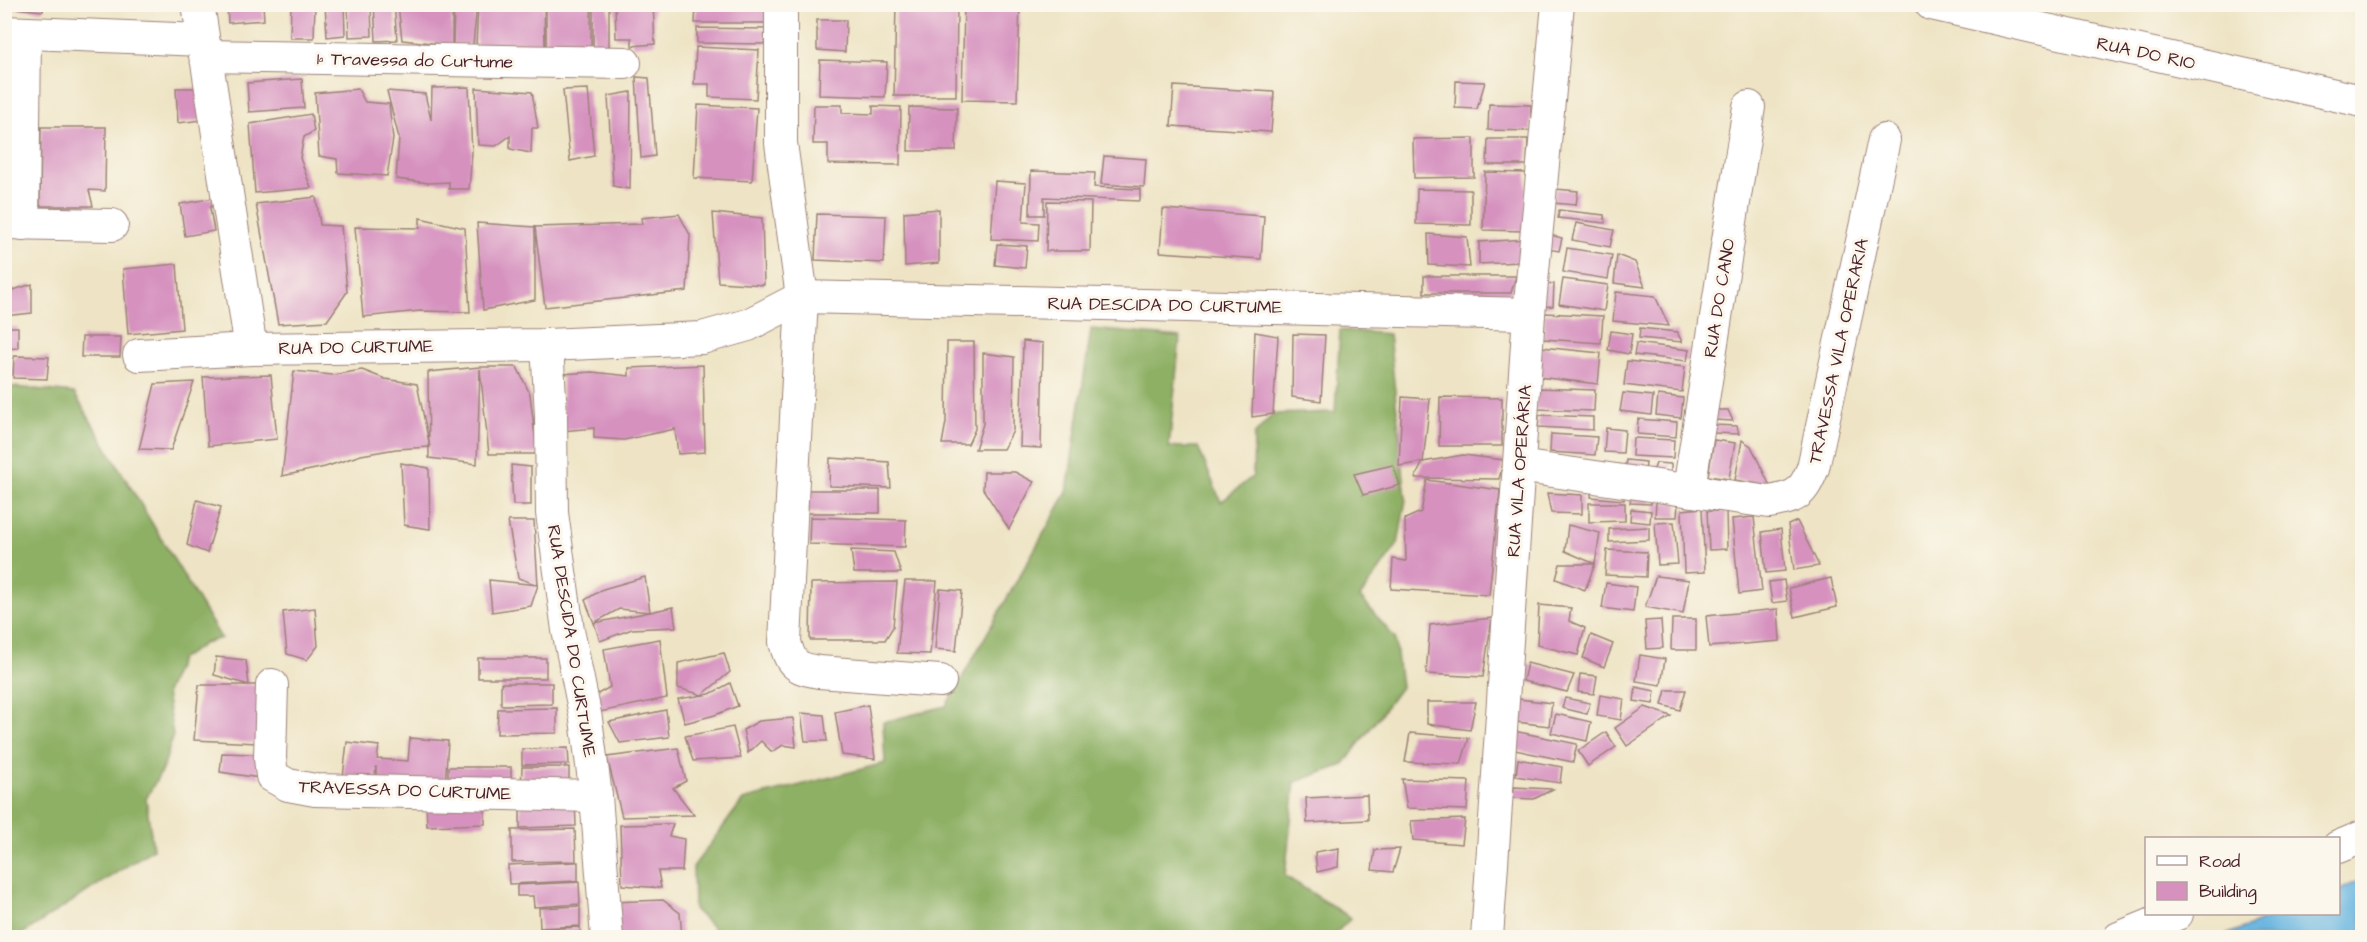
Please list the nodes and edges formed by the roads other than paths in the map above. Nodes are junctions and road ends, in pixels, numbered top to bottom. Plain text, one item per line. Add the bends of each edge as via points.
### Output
1 (198, 4) edge
2 (781, 4) edge
3 (1558, 4) edge
4 (1931, 4) edge
5 (2043, 18) edge
6 (15, 32) edge
7 (203, 48) junction
8 (625, 63) dead end
9 (2362, 101) edge
10 (1749, 107) dead end
11 (1884, 140) dead end
12 (14, 223) edge
13 (112, 225) dead end
14 (802, 297) junction
15 (1529, 314) junction
16 (547, 345) junction
17 (250, 349) junction
18 (139, 355) dead end
19 (1519, 466) junction
20 (1689, 489) junction
21 (940, 681) dead end
22 (272, 685) dead end
23 (596, 796) junction
24 (2362, 837) edge
25 (2340, 846) edge
26 (2175, 915) edge
27 (607, 938) edge
28 (1487, 938) edge
29 (2119, 938) edge

1 - 7 street
2 - 14 street via 781,143
3 - 15 street, RUA VILA OPERÁRIA
4 - 5 street, RUA DO RIO
5 - 9 street, RUA DO RIO
6 - 7 street, 1ª Travessa do Curtume
6 - 12 street
7 - 8 street, 1ª Travessa do Curtume
7 - 17 street
10 - 20 street, RUA DO CANO
11 - 20 street, TRAVESSA VILA OPERARIA via 1813,468 1805,487 1789,498 1769,502
12 - 13 street
14 - 15 street, RUA DESCIDA DO CURTUME
14 - 16 street, RUA DO CURTUME via 748,325 702,338
14 - 21 street via 785,642 789,659 800,669 819,672
15 - 19 street, RUA VILA OPERÁRIA
16 - 17 street, RUA DO CURTUME
16 - 23 street, RUA DESCIDA DO CURTUME via 552,513
17 - 18 street, RUA DO CURTUME
19 - 20 street, TRAVESSA VILA OPERARIA
19 - 28 street, RUA VILA OPERÁRIA
22 - 23 street, TRAVESSA DO CURTUME via 272,776 288,785 315,790
23 - 27 street, RUA DESCIDA DO CURTUME
24 - 25 street
26 - 29 street

